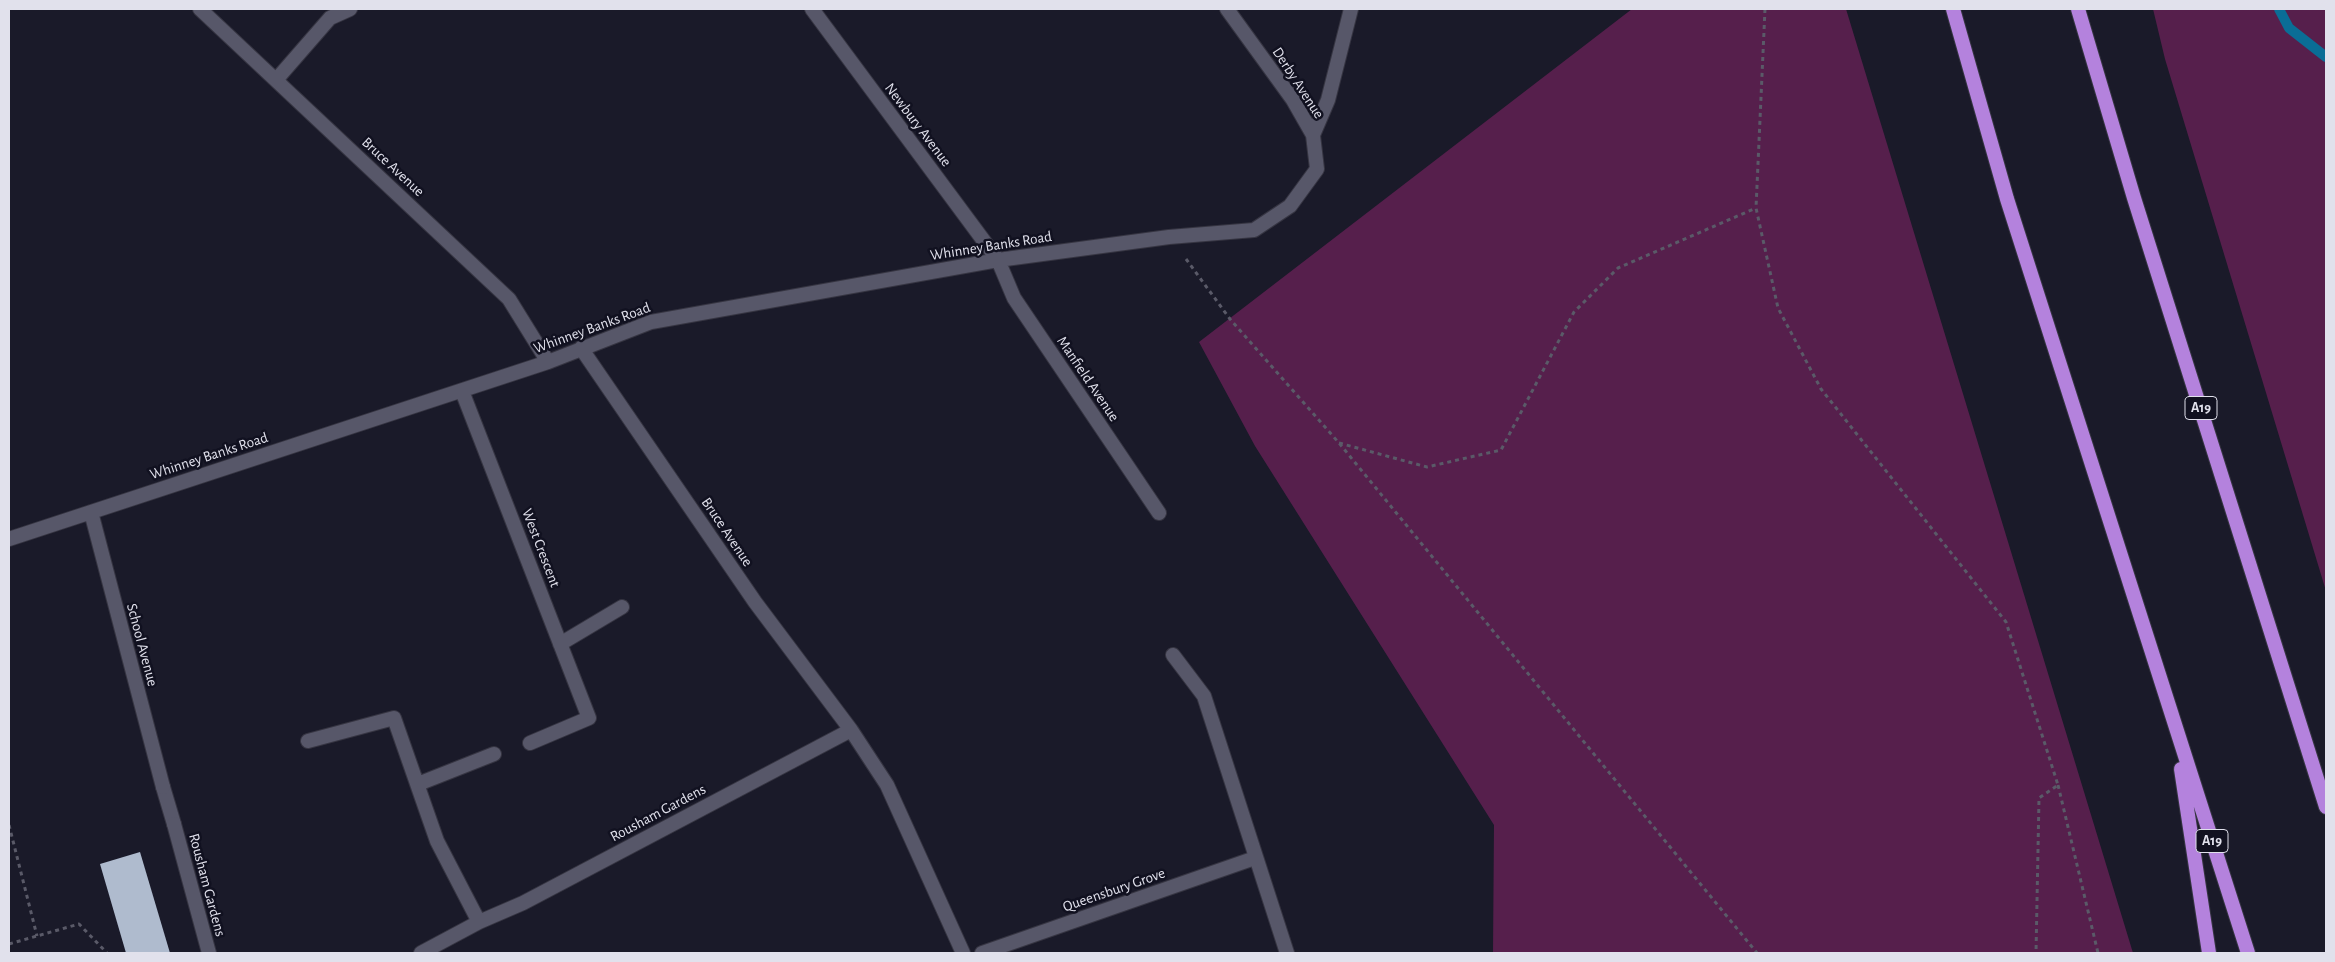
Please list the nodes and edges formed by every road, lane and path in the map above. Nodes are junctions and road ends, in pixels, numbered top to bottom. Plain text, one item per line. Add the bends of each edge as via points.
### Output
1 (200, 9) edge
2 (350, 9) edge
3 (812, 9) edge
4 (1227, 9) edge
5 (1351, 9) edge
6 (1765, 9) edge
7 (1953, 9) edge
8 (2078, 9) edge
9 (276, 80) junction
10 (1313, 135) junction
11 (1290, 206) joint
12 (1756, 208) junction
13 (1169, 237) junction
14 (998, 260) junction
15 (581, 348) junction
16 (548, 362) junction
17 (462, 390) junction
18 (1339, 443) junction
19 (91, 512) junction
20 (1159, 513) dead end
21 (9, 539) edge
22 (622, 607) dead end
23 (560, 644) junction
24 (1173, 655) dead end
25 (2175, 729) junction
26 (851, 730) junction
27 (308, 741) dead end
28 (530, 742) dead end
29 (494, 754) dead end
30 (418, 784) junction
31 (2058, 784) junction
32 (2326, 807) edge
33 (174, 824) joint
34 (9, 825) edge
35 (1255, 858) junction
36 (479, 922) junction
37 (37, 936) junction
38 (9, 944) edge
39 (107, 953) edge
40 (209, 953) edge
41 (421, 953) edge
42 (963, 953) edge
43 (982, 953) edge
44 (1287, 953) edge
45 (1757, 953) edge
46 (2036, 953) edge
47 (2098, 953) edge
48 (2210, 953) edge
49 (2248, 953) edge

1 - 9 street, Bruce Avenue
2 - 9 street via 330,18
3 - 14 street, Newbury Avenue
4 - 10 street, Derby Avenue via 1293,100
5 - 10 street via 1328,100
6 - 12 path
7 - 25 highway, A19 via 2007,199
8 - 32 highway, A19 via 2134,198
9 - 16 street, Bruce Avenue via 508,299
10 - 11 street, Derby Avenue via 1317,169
11 - 13 street, Whinney Banks Road via 1254,230
12 - 18 path via 1618,268 1574,312 1501,450 1427,467
12 - 31 path via 1778,308 1821,389 2006,622
13 - 14 street, Whinney Banks Road
13 - 18 path via 1230,319
14 - 15 street, Whinney Banks Road via 651,322
14 - 20 street, Manfield Avenue via 1014,298
15 - 16 street, Whinney Banks Road
15 - 26 street, Bruce Avenue via 755,602
16 - 17 street, Whinney Banks Road
17 - 19 street, Whinney Banks Road
17 - 23 street, West Crescent
18 - 45 path
19 - 21 street, Whinney Banks Road
19 - 33 street, School Avenue
22 - 23 street
23 - 28 street, West Crescent via 589,718
24 - 35 street via 1204,696
25 - 48 highway, A19
25 - 49 highway, A19
26 - 36 street, Rousham Gardens via 523,903
26 - 42 street, Bruce Avenue via 887,785
27 - 30 street via 394,718
29 - 30 street
30 - 36 street via 437,841
31 - 46 path via 2039,798
31 - 47 path
33 - 40 street, Rousham Gardens
34 - 37 path
35 - 43 street, Queensbury Grove
35 - 44 street
36 - 41 street, Rousham Gardens
37 - 38 path
37 - 39 path via 79,924

